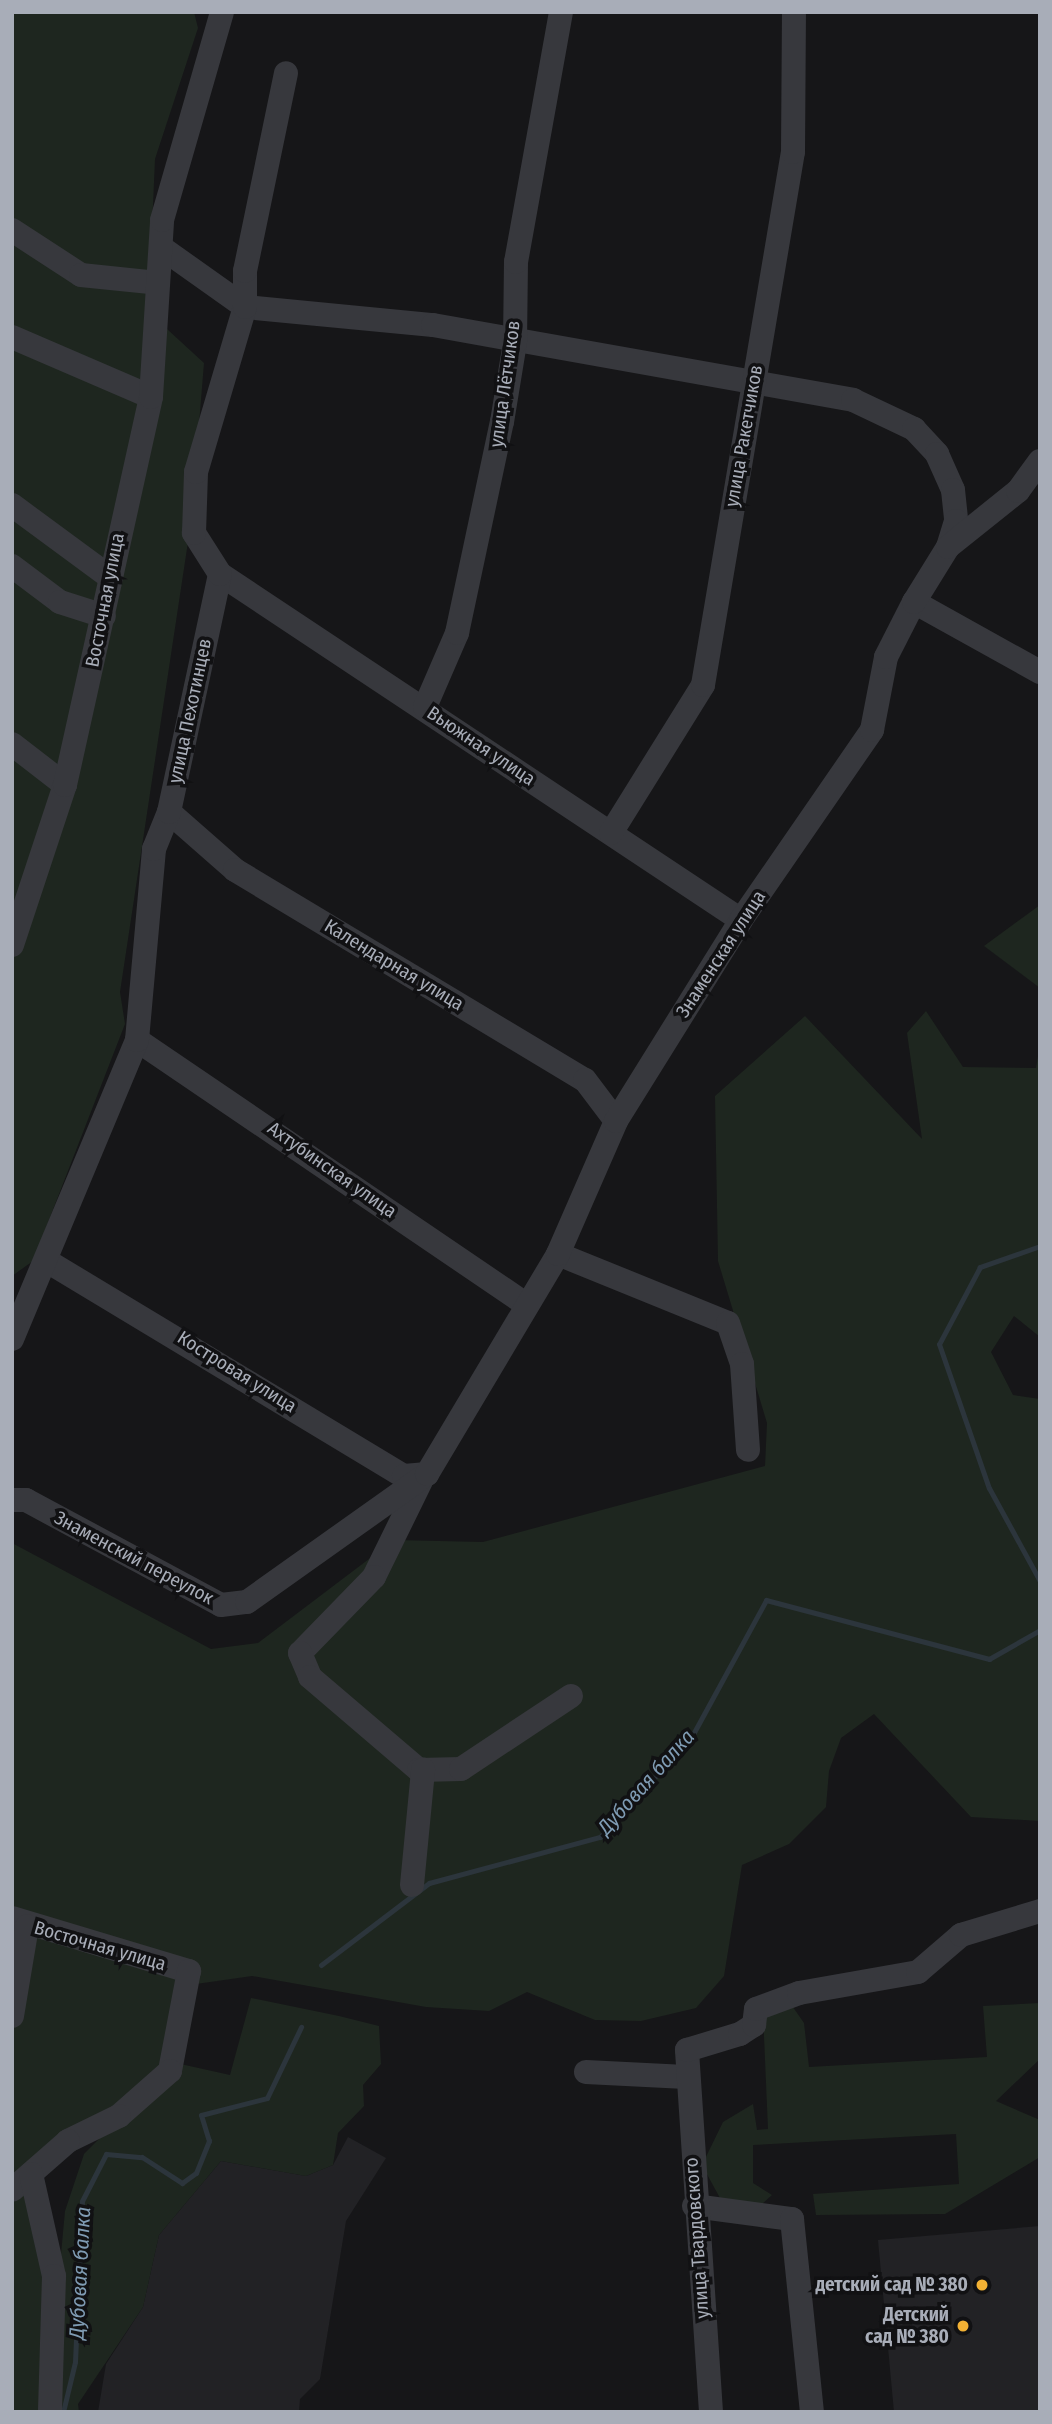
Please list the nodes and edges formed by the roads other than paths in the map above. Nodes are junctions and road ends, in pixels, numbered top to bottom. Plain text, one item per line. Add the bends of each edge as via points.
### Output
1 (222, 12) edge
2 (561, 12) edge
3 (794, 12) edge
4 (286, 73) dead end
5 (12, 230) edge
6 (162, 248) junction
7 (158, 284) junction
8 (245, 307) junction
9 (12, 337) edge
10 (515, 343) junction
11 (753, 381) junction
12 (151, 397) junction
13 (1040, 461) edge
14 (12, 505) edge
15 (948, 547) junction
16 (12, 566) edge
17 (220, 574) junction
18 (107, 575) junction
19 (915, 603) junction
20 (104, 616) junction
21 (1040, 672) edge
22 (425, 707) junction
23 (12, 744) edge
24 (65, 785) junction
25 (169, 812) junction
26 (611, 833) junction
27 (741, 920) junction
28 (12, 945) edge
29 (137, 1040) junction
30 (616, 1121) junction
31 (558, 1254) junction
32 (47, 1261) junction
33 (525, 1304) junction
34 (12, 1339) edge
35 (748, 1450) dead end
36 (425, 1476) junction
37 (12, 1500) edge
38 (570, 1696) dead end
39 (423, 1770) junction
40 (412, 1885) dead end
41 (1040, 1911) edge
42 (20, 1922) edge
43 (12, 2016) edge
44 (686, 2070) junction
45 (586, 2072) dead end
46 (21, 2182) edge
47 (694, 2206) junction
48 (50, 2412) edge
49 (711, 2412) edge
50 (813, 2412) edge

1 - 6 street, Восточная улица via 162,220
2 - 10 street, улица Лётчиков via 516,262
3 - 11 street, улица Ракетчиков via 793,152
4 - 8 street via 245,271
5 - 7 street via 82,275
6 - 7 street, Восточная улица
6 - 8 street
7 - 12 street, Восточная улица
8 - 10 street via 433,325
8 - 17 street via 196,472 194,533
9 - 12 street
10 - 11 street via 591,349
10 - 22 street, улица Лётчиков via 463,608
11 - 15 street via 853,400 914,429 937,454 953,490 956,521
11 - 26 street, улица Ракетчиков via 703,685
12 - 18 street, Восточная улица
13 - 15 street, Знаменская улица via 1018,491
14 - 18 street
15 - 19 street, Знаменская улица
16 - 20 street via 60,601
17 - 22 street, Вьюжная улица
17 - 25 street, улица Пехотинцев
18 - 20 street, Восточная улица
19 - 21 street
19 - 27 street, Знаменская улица via 886,657 872,730
20 - 24 street, Восточная улица
22 - 26 street, Вьюжная улица
23 - 24 street
24 - 28 street, Восточная улица
25 - 29 street, улица Пехотинцев via 154,849
25 - 30 street, Календарная улица via 235,870 585,1080
26 - 27 street, Вьюжная улица
27 - 30 street, Знаменская улица
29 - 32 street, улица Пехотинцев
29 - 33 street, Ахтубинская улица
30 - 31 street, Знаменская улица
31 - 33 street, Знаменская улица
31 - 35 street via 728,1323 742,1364
32 - 34 street, улица Пехотинцев
32 - 36 street, Костровая улица via 404,1476
33 - 36 street, Знаменская улица
36 - 37 street, Знаменский переулок via 247,1602 221,1605 26,1500
36 - 39 street, Знаменская улица via 374,1577 300,1653 310,1677
38 - 39 street via 461,1769
39 - 40 street
41 - 44 street via 961,1935 918,1972 799,1993 756,2010 754,2025 687,2049
42 - 43 street
42 - 46 street, Восточная улица via 189,1971 170,2071 119,2116 68,2141
44 - 45 street
44 - 47 street, улица Твардовского
46 - 48 street via 54,2276
47 - 49 street, улица Твардовского
47 - 50 street via 792,2219

